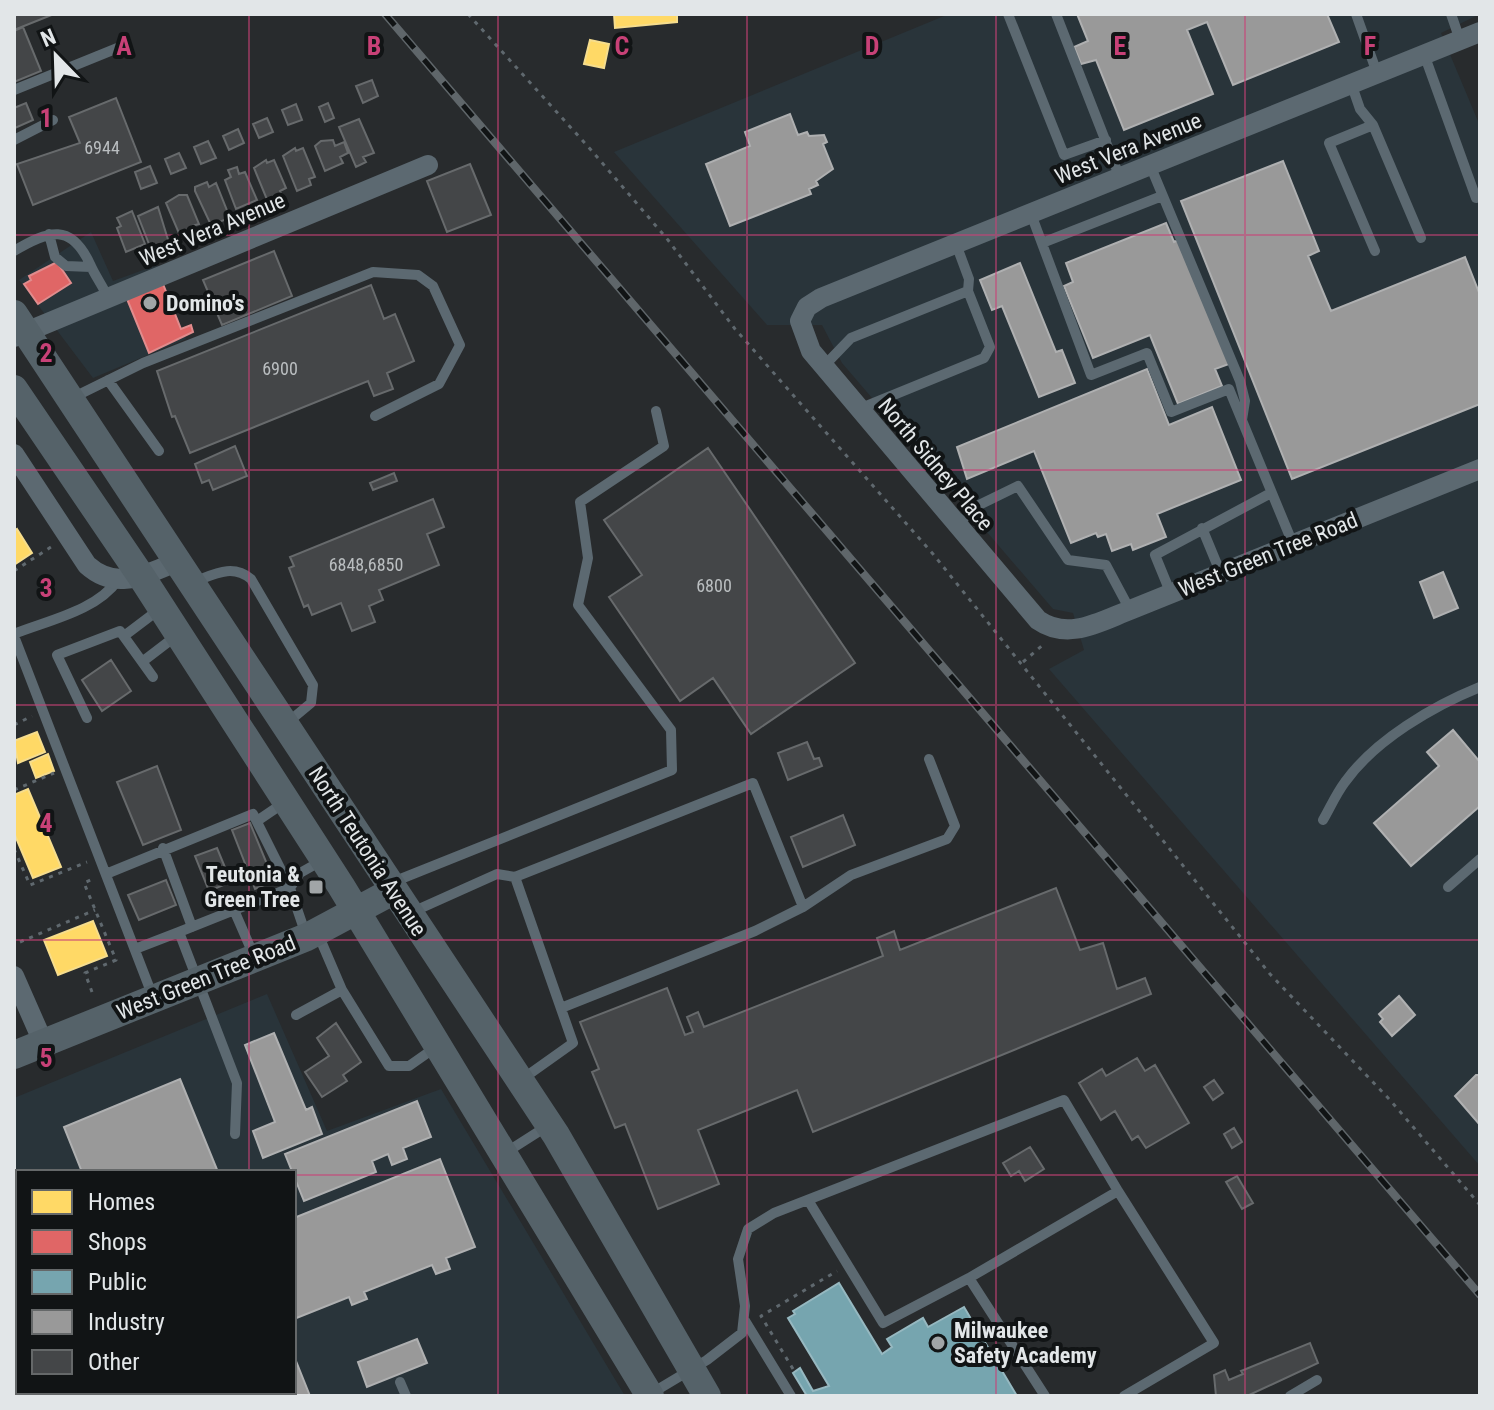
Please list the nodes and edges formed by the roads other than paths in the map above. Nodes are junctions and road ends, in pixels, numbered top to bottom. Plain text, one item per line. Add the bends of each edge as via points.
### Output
1 (1008, 14) edge
2 (1056, 14) edge
3 (1356, 14) edge
4 (1451, 14) edge
5 (1480, 32) edge
6 (1460, 40) junction
7 (120, 47) dead end
8 (1424, 54) junction
9 (1377, 73) junction
10 (1351, 83) junction
11 (14, 90) edge
12 (53, 120) dead end
13 (1373, 125) junction
14 (14, 140) edge
15 (1106, 140) junction
16 (428, 165) dead end
17 (1150, 165) junction
18 (1120, 178) junction
19 (1162, 196) junction
20 (1476, 198) dead end
21 (1031, 214) junction
22 (49, 234) junction
23 (1421, 238) dead end
24 (1042, 243) junction
25 (956, 244) junction
26 (14, 251) edge
27 (1375, 251) dead end
28 (91, 267) junction
29 (968, 291) junction
30 (108, 298) junction
31 (801, 317) joint
32 (18, 328) edge
33 (824, 366) junction
34 (108, 380) junction
35 (14, 389) edge
36 (71, 399) junction
37 (859, 409) junction
38 (656, 411) dead end
39 (375, 416) dead end
40 (1242, 422) junction
41 (159, 451) dead end
42 (14, 454) edge
43 (1480, 469) edge
44 (1271, 493) junction
45 (956, 525) junction
46 (1202, 528) junction
47 (1293, 544) junction
48 (186, 572) junction
49 (1221, 574) junction
50 (130, 578) junction
51 (1171, 594) junction
52 (161, 608) junction
53 (1130, 610) junction
54 (1054, 629) joint
55 (178, 634) junction
56 (14, 635) edge
57 (124, 636) junction
58 (142, 662) junction
59 (153, 677) dead end
60 (1480, 687) edge
61 (87, 718) dead end
62 (285, 725) junction
63 (929, 759) dead end
64 (286, 801) junction
65 (1323, 820) dead end
66 (257, 821) junction
67 (163, 848) junction
68 (1480, 859) edge
69 (324, 860) junction
70 (106, 874) junction
71 (515, 877) junction
72 (1448, 887) dead end
73 (290, 888) junction
74 (397, 896) junction
75 (803, 907) junction
76 (234, 910) junction
77 (357, 912) junction
78 (192, 927) junction
79 (179, 932) junction
80 (312, 934) junction
81 (135, 949) junction
82 (254, 957) junction
83 (14, 976) edge
84 (195, 980) junction
85 (342, 990) junction
86 (153, 997) junction
87 (561, 1008) junction
88 (296, 1015) dead end
89 (43, 1042) junction
90 (438, 1045) junction
91 (14, 1055) edge
92 (520, 1081) junction
93 (549, 1125) junction
94 (235, 1134) dead end
95 (503, 1154) junction
96 (1118, 1191) junction
97 (808, 1200) junction
98 (969, 1278) junction
99 (744, 1319) junction
100 (692, 1369) junction
101 (1317, 1380) dead end
102 (400, 1382) dead end
103 (406, 1396) edge
104 (648, 1396) edge
105 (707, 1396) edge
106 (791, 1396) edge
107 (1045, 1396) edge
108 (1124, 1396) edge
109 (1290, 1396) edge

1 - 15 lane via 1064,155
2 - 15 lane
3 - 9 lane
4 - 6 lane
5 - 6 street, West Vera Avenue
6 - 8 street, West Vera Avenue
7 - 11 lane
8 - 9 street, West Vera Avenue
8 - 20 lane
9 - 10 street, West Vera Avenue
10 - 13 lane via 1360,109
10 - 17 street, West Vera Avenue
12 - 14 lane
13 - 23 lane
13 - 27 lane via 1329,143
15 - 18 lane
16 - 30 street, West Vera Avenue
17 - 18 street, West Vera Avenue
17 - 19 lane
18 - 21 street, West Vera Avenue
19 - 24 lane
19 - 40 lane via 1240,381 1245,401
21 - 24 lane
21 - 25 street, West Vera Avenue
22 - 26 lane
22 - 28 lane via 67,234 85,249
22 - 28 lane via 55,257 66,266
24 - 40 lane via 1091,375 1147,353 1171,412 1229,389
25 - 29 lane
25 - 31 street, West Vera Avenue via 821,298
28 - 30 lane
29 - 33 lane via 851,338
29 - 37 lane via 990,347 984,358
30 - 32 street, West Vera Avenue
31 - 33 street, North Sidney Place via 806,342
32 - 36 main road, North Teutonia Avenue
33 - 37 street, North Sidney Place
34 - 36 lane
34 - 39 lane via 373,272 418,275 433,286 460,345 439,384
34 - 41 lane
35 - 50 main road, North Teutonia Avenue
36 - 48 main road, North Teutonia Avenue
37 - 45 street, North Sidney Place
38 - 74 lane via 664,446 580,502 588,558 578,605 671,730 672,770
40 - 44 lane
42 - 50 street, North Teutonia Avenue via 87,565 100,577
43 - 47 street, West Green Tree Road
44 - 46 lane
44 - 47 lane
45 - 53 lane via 979,505 1018,486 1068,560 1106,565
45 - 54 street, North Sidney Place via 1038,620
46 - 49 lane
46 - 51 lane via 1155,555
47 - 49 street, West Green Tree Road
48 - 50 street
48 - 62 main road, North Teutonia Avenue
48 - 62 lane via 234,570 251,579 313,685 311,703
49 - 51 street, West Green Tree Road
50 - 52 main road, North Teutonia Avenue
50 - 56 lane via 94,603
51 - 53 street, West Green Tree Road
52 - 55 main road, North Teutonia Avenue
52 - 57 lane
53 - 54 street, West Green Tree Road via 1073,630
55 - 58 lane
55 - 64 main road, North Teutonia Avenue
56 - 70 lane
57 - 58 lane
57 - 61 lane via 120,631 57,655
58 - 59 lane
60 - 65 lane via 1391,737 1345,781
62 - 74 main road, North Teutonia Avenue
63 - 75 lane via 955,826 947,839 851,875
64 - 66 lane
64 - 69 main road, North Teutonia Avenue
66 - 67 lane via 253,814
66 - 73 lane
67 - 70 lane
67 - 78 lane
68 - 72 lane
69 - 73 lane via 300,873
69 - 77 main road, North Teutonia Avenue
70 - 81 lane
71 - 74 lane via 497,874
71 - 75 lane via 753,783
71 - 87 lane
73 - 76 lane
73 - 80 lane
74 - 77 main road, West Green Tree Road
74 - 92 main road, North Teutonia Avenue
75 - 87 lane
76 - 78 lane
76 - 82 lane
77 - 80 main road, West Green Tree Road
77 - 90 main road, North Teutonia Avenue
78 - 79 lane
79 - 81 lane
79 - 84 lane
80 - 82 main road, West Green Tree Road
80 - 85 lane
81 - 86 lane
82 - 84 main road, West Green Tree Road
83 - 89 street
84 - 86 main road, West Green Tree Road
84 - 94 lane via 237,1083
85 - 88 lane
85 - 90 lane via 389,1066 409,1066
86 - 89 main road, West Green Tree Road
87 - 92 lane via 573,1043
89 - 91 main road, West Green Tree Road
90 - 95 main road, North Teutonia Avenue
92 - 93 main road, North Teutonia Avenue
93 - 95 lane
93 - 100 main road, North Teutonia Avenue
95 - 104 main road, North Teutonia Avenue
96 - 97 lane via 1064,1100
96 - 98 lane
96 - 108 lane via 1214,1343
97 - 98 lane via 883,1323
97 - 99 lane via 748,1229 738,1259
98 - 107 lane
99 - 100 lane via 742,1333
99 - 106 lane
100 - 104 lane
100 - 105 main road, North Teutonia Avenue
101 - 109 lane
102 - 103 lane

